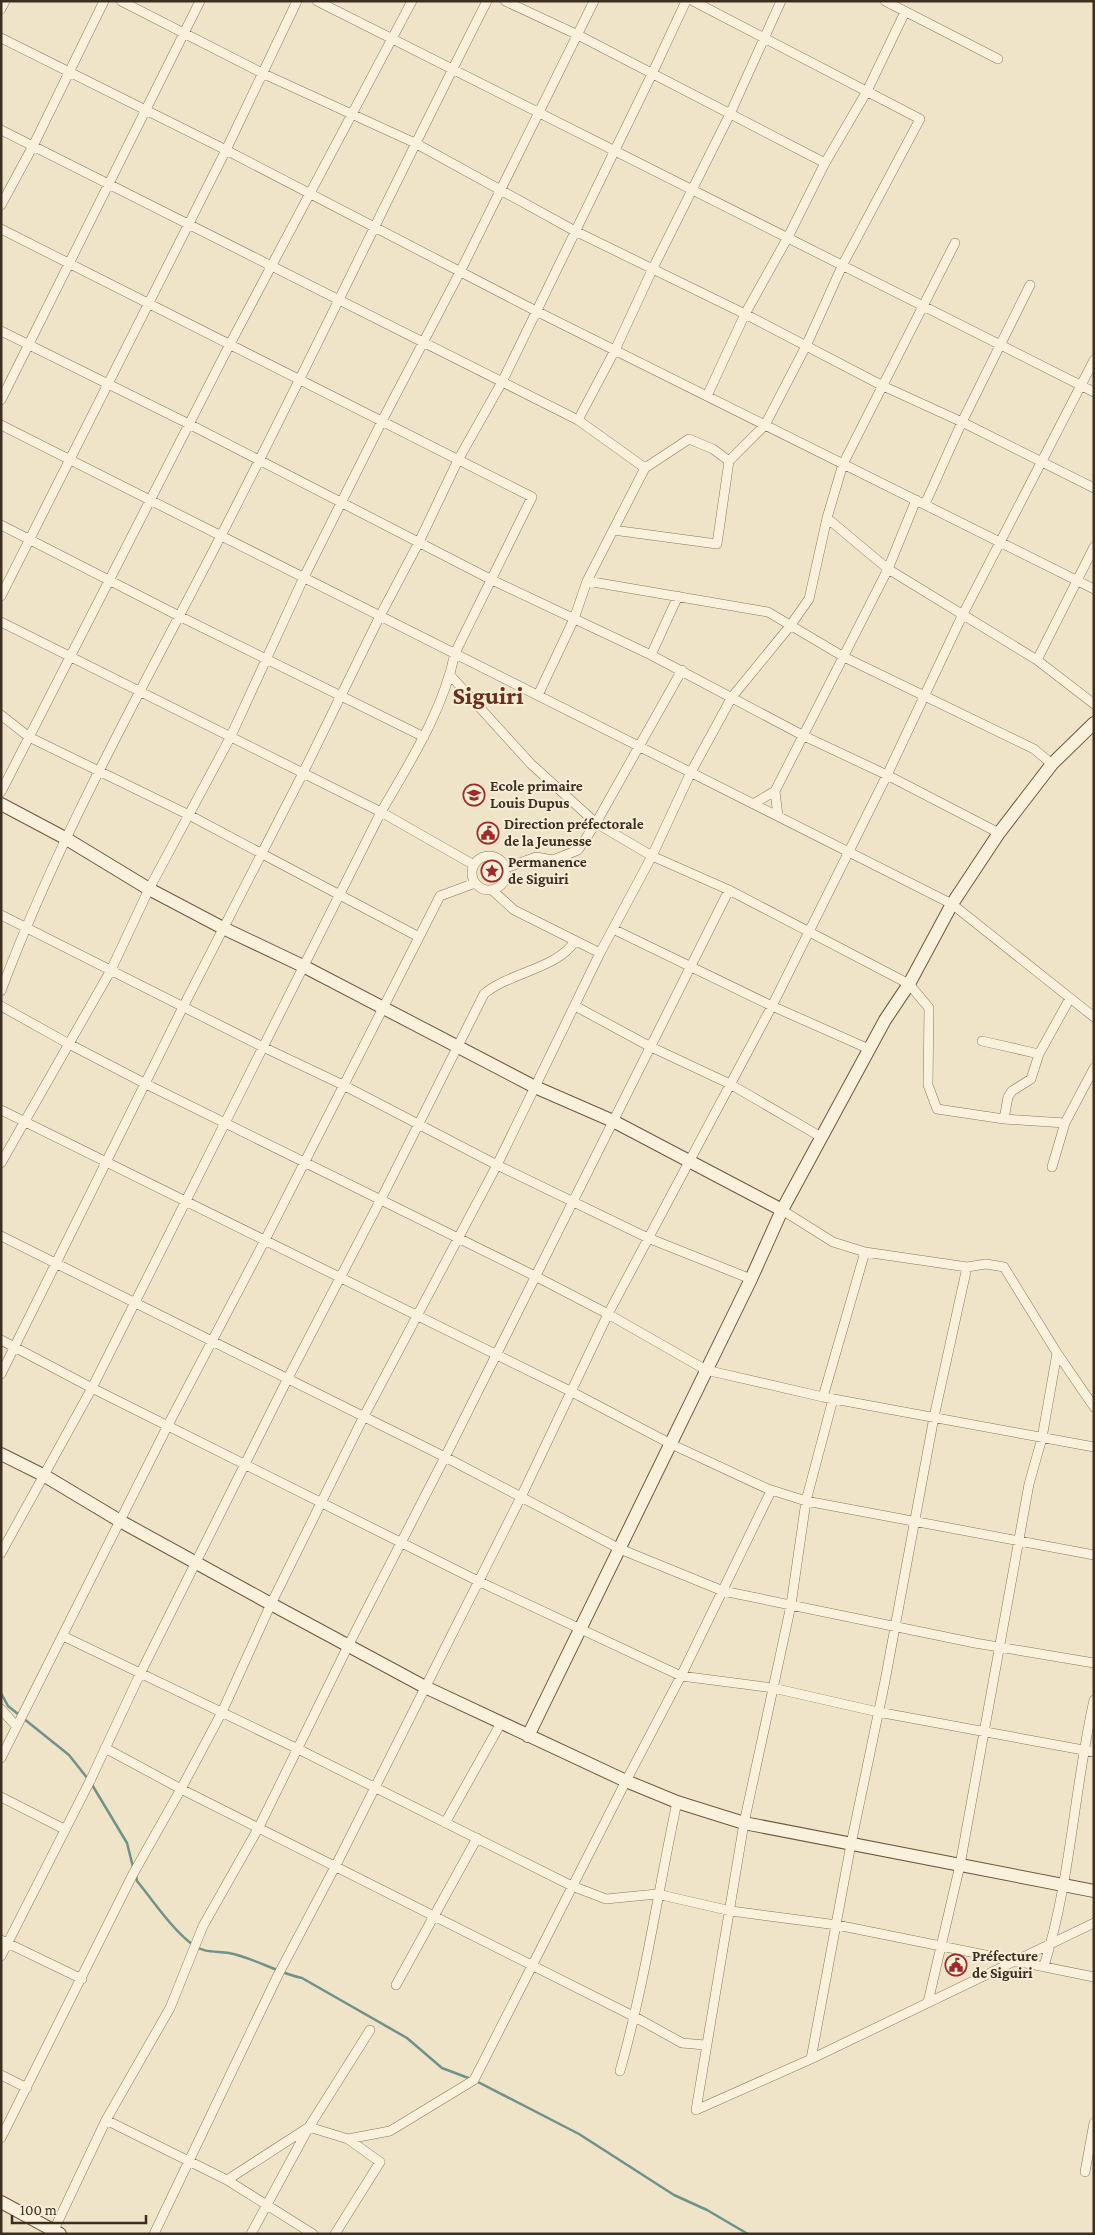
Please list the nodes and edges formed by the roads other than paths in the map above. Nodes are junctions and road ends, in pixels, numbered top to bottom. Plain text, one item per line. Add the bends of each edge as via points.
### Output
1 (5, 1) edge
2 (104, 1) edge
3 (121, 1) edge
4 (200, 1) edge
5 (297, 1) edge
6 (317, 1) edge
7 (412, 1) edge
8 (487, 1) edge
9 (505, 1) edge
10 (594, 1) edge
11 (686, 1) edge
12 (693, 1) edge
13 (781, 1) edge
14 (885, 1) edge
15 (1, 9) edge
16 (905, 12) junction
17 (185, 34) junction
18 (578, 35) junction
19 (763, 37) junction
20 (1, 38) edge
21 (393, 39) junction
22 (998, 59) dead end
23 (452, 69) junction
24 (69, 72) junction
25 (264, 74) junction
26 (652, 74) junction
27 (867, 91) junction
28 (148, 110) junction
29 (539, 113) junction
30 (730, 114) junction
31 (352, 115) junction
32 (1, 130) edge
33 (416, 143) junction
34 (33, 146) junction
35 (226, 150) junction
36 (614, 150) junction
37 (826, 162) junction
38 (109, 184) junction
39 (692, 189) junction
40 (501, 191) junction
41 (310, 194) junction
42 (1, 206) edge
43 (189, 224) junction
44 (374, 226) junction
45 (1, 229) edge
46 (575, 232) junction
47 (788, 237) junction
48 (955, 243) dead end
49 (70, 264) junction
50 (843, 264) junction
51 (271, 266) junction
52 (653, 268) junction
53 (460, 272) junction
54 (1030, 285) dead end
55 (339, 300) junction
56 (149, 304) junction
57 (924, 305) junction
58 (536, 311) junction
59 (745, 314) junction
60 (1, 331) edge
61 (423, 342) junction
62 (230, 344) junction
63 (1001, 344) junction
64 (27, 345) junction
65 (806, 346) junction
66 (615, 350) junction
67 (1094, 360) edge
68 (299, 379) junction
69 (502, 382) junction
70 (110, 384) junction
71 (1081, 385) junction
72 (883, 386) junction
73 (1094, 392) edge
74 (707, 396) junction
75 (1, 400) edge
76 (578, 420) junction
77 (382, 421) junction
78 (962, 422) junction
79 (189, 424) junction
80 (1, 425) edge
81 (765, 425) junction
82 (71, 460) junction
83 (458, 460) junction
84 (259, 461) junction
85 (729, 461) junction
86 (1042, 462) junction
87 (843, 464) junction
88 (645, 468) junction
89 (1094, 488) edge
90 (150, 500) junction
91 (342, 502) junction
92 (921, 502) junction
93 (827, 518) junction
94 (1, 524) edge
95 (613, 530) junction
96 (221, 536) junction
97 (30, 540) junction
98 (1000, 541) junction
99 (419, 542) junction
100 (1094, 547) edge
101 (888, 568) junction
102 (304, 577) junction
103 (490, 579) junction
104 (109, 580) junction
105 (1076, 580) junction
106 (588, 581) junction
107 (1094, 589) edge
108 (1, 596) edge
109 (678, 596) junction
110 (962, 614) junction
111 (179, 616) junction
112 (380, 616) junction
113 (574, 619) junction
114 (1, 622) edge
115 (790, 626) junction
116 (454, 653) junction
117 (651, 655) junction
118 (71, 656) junction
119 (844, 657) junction
120 (266, 659) junction
121 (1037, 660) junction
122 (682, 670) junction
123 (450, 675) junction
124 (139, 691) junction
125 (538, 695) junction
126 (925, 696) junction
127 (340, 697) junction
128 (732, 697) junction
129 (1094, 704) edge
130 (1, 716) edge
131 (1094, 723) edge
132 (804, 736) junction
133 (29, 737) junction
134 (424, 737) junction
135 (230, 738) junction
136 (639, 746) junction
137 (1052, 764) junction
138 (98, 770) junction
139 (691, 772) junction
140 (303, 773) junction
141 (887, 775) junction
142 (775, 791) junction
143 (1, 792) edge
144 (1, 804) edge
145 (753, 804) junction
146 (381, 812) junction
147 (188, 815) junction
148 (778, 816) junction
149 (596, 823) junction
150 (998, 833) junction
151 (65, 838) junction
152 (262, 852) junction
153 (849, 852) junction
154 (652, 856) junction
155 (474, 865) junction
156 (506, 868) junction
157 (476, 883) junction
158 (150, 890) junction
159 (492, 890) junction
160 (729, 890) junction
161 (340, 894) junction
162 (952, 904) junction
163 (1, 915) edge
164 (25, 927) junction
165 (223, 928) junction
166 (613, 929) junction
167 (809, 933) junction
168 (419, 937) junction
169 (575, 941) junction
170 (600, 953) junction
171 (303, 966) junction
172 (689, 967) junction
173 (111, 970) junction
174 (909, 984) junction
175 (1, 991) edge
176 (1070, 998) junction
177 (1, 1006) edge
178 (575, 1006) junction
179 (772, 1006) junction
180 (183, 1007) junction
181 (382, 1008) junction
182 (1094, 1017) edge
183 (982, 1041) dead end
184 (69, 1044) junction
185 (457, 1046) junction
186 (649, 1046) junction
187 (263, 1047) junction
188 (869, 1049) junction
189 (1039, 1054) junction
190 (1094, 1068) edge
191 (146, 1084) junction
192 (730, 1084) junction
193 (343, 1085) junction
194 (535, 1087) junction
195 (1, 1110) edge
196 (1004, 1120) junction
197 (613, 1121) junction
198 (25, 1122) junction
199 (225, 1123) junction
200 (1065, 1123) junction
201 (418, 1125) junction
202 (821, 1137) junction
203 (689, 1160) junction
204 (305, 1161) junction
205 (108, 1162) junction
206 (1, 1163) edge
207 (497, 1165) junction
208 (1052, 1167) dead end
209 (381, 1199) junction
210 (186, 1202) junction
211 (572, 1202) junction
212 (782, 1210) junction
213 (1, 1236) edge
214 (648, 1238) junction
215 (458, 1239) junction
216 (265, 1240) junction
217 (865, 1252) junction
218 (55, 1264) junction
219 (966, 1267) junction
220 (535, 1276) junction
221 (339, 1277) junction
222 (751, 1280) junction
223 (136, 1302) junction
224 (608, 1314) junction
225 (417, 1316) junction
226 (1, 1340) edge
227 (211, 1341) junction
228 (14, 1347) junction
229 (1057, 1353) junction
230 (496, 1355) junction
231 (706, 1370) junction
232 (1, 1374) edge
233 (288, 1378) junction
234 (92, 1388) junction
235 (572, 1392) junction
236 (828, 1398) junction
237 (1094, 1407) edge
238 (364, 1416) junction
239 (934, 1417) junction
240 (168, 1425) junction
241 (1042, 1438) junction
242 (670, 1444) junction
243 (1094, 1447) edge
244 (1, 1454) edge
245 (445, 1457) junction
246 (245, 1463) junction
247 (45, 1476) junction
248 (771, 1491) junction
249 (521, 1497) junction
250 (806, 1501) junction
251 (322, 1503) junction
252 (120, 1521) junction
253 (914, 1521) junction
254 (400, 1541) junction
255 (1019, 1541) junction
256 (620, 1549) junction
257 (1, 1553) edge
258 (1094, 1555) edge
259 (196, 1563) junction
260 (478, 1581) junction
261 (722, 1591) junction
262 (271, 1604) junction
263 (791, 1605) junction
264 (894, 1627) junction
265 (580, 1630) junction
266 (63, 1636) junction
267 (348, 1646) junction
268 (999, 1647) junction
269 (1094, 1663) edge
270 (140, 1674) junction
271 (681, 1676) junction
272 (425, 1687) junction
273 (774, 1688) junction
274 (1094, 1700) edge
275 (1, 1709) edge
276 (222, 1712) junction
277 (878, 1712) junction
278 (20, 1720) junction
279 (501, 1723) junction
280 (984, 1731) junction
281 (528, 1736) junction
282 (105, 1748) junction
283 (298, 1749) junction
284 (1083, 1750) junction
285 (1094, 1752) edge
286 (1, 1758) edge
287 (626, 1781) junction
288 (374, 1788) junction
289 (181, 1789) junction
290 (1, 1797) edge
291 (677, 1802) junction
292 (444, 1823) junction
293 (744, 1823) junction
294 (259, 1827) junction
295 (64, 1829) junction
296 (477, 1838) junction
297 (851, 1844) junction
298 (960, 1865) junction
299 (335, 1867) junction
300 (1065, 1885) junction
301 (572, 1886) junction
302 (1094, 1891) edge
303 (657, 1894) junction
304 (731, 1910) junction
305 (435, 1918) junction
306 (1094, 1924) edge
307 (837, 1925) junction
308 (4, 1942) edge
309 (1051, 1943) junction
310 (941, 1947) junction
311 (1, 1956) edge
312 (1016, 1960) junction
313 (532, 1966) junction
314 (1044, 1966) junction
315 (1094, 1977) edge
316 (82, 1979) junction
317 (396, 1985) dead end
318 (928, 2002) junction
319 (635, 2017) junction
320 (370, 2030) dead end
321 (705, 2045) junction
322 (810, 2059) junction
323 (620, 2071) dead end
324 (1, 2075) edge
325 (27, 2088) junction
326 (106, 2120) junction
327 (1094, 2123) edge
328 (309, 2127) junction
329 (1, 2138) edge
330 (348, 2139) junction
331 (188, 2162) junction
332 (1085, 2172) dead end
333 (227, 2180) junction
334 (1, 2202) edge
335 (266, 2205) junction
336 (55, 2233) edge
337 (154, 2234) edge
338 (251, 2234) edge
339 (313, 2234) edge
340 (334, 2234) edge

1 - 15 street
2 - 24 street
3 - 17 street
4 - 17 street
5 - 25 street
6 - 21 street
7 - 21 street
8 - 23 street
9 - 18 street
10 - 18 street
11 - 26 street
12 - 19 street
13 - 19 street
14 - 16 street
16 - 22 street
16 - 27 street
17 - 25 street
17 - 28 street
18 - 26 street
18 - 29 street
19 - 27 street
19 - 30 street
20 - 24 street
21 - 23 street
21 - 31 street
23 - 29 street
23 - 33 street
24 - 28 street
24 - 34 street
25 - 31 street
25 - 35 street
26 - 30 street
26 - 36 street
27 - 37 street
27 - 50 street via 920,119
28 - 35 street
28 - 38 street
29 - 36 street
29 - 40 street
30 - 37 street
30 - 39 street
31 - 33 street
31 - 41 street
32 - 34 street
33 - 40 street
33 - 44 street
34 - 38 street
34 - 42 street
35 - 41 street
35 - 43 street
36 - 39 street
36 - 46 street
37 - 47 street
38 - 43 street
38 - 49 street
39 - 47 street
39 - 52 street
40 - 46 street
40 - 53 street
41 - 44 street
41 - 51 street
43 - 51 street
43 - 56 street
44 - 53 street
44 - 55 street
45 - 49 street
46 - 52 street
46 - 58 street
47 - 50 street
47 - 59 street
48 - 57 street
49 - 56 street
49 - 64 street
50 - 57 street
50 - 65 street
51 - 55 street
51 - 62 street
52 - 59 street
52 - 66 street
53 - 58 street
53 - 61 street
54 - 63 street
55 - 61 street
55 - 68 street
56 - 62 street
56 - 70 street
57 - 63 street
57 - 72 street
58 - 66 street
58 - 69 street
59 - 65 street
59 - 74 street
60 - 64 street
61 - 69 street
61 - 77 street
62 - 68 street
62 - 79 street
63 - 71 street
63 - 78 street
64 - 70 street
64 - 75 street
65 - 72 street
65 - 81 street
66 - 74 street
66 - 76 street
67 - 71 street
68 - 77 street
68 - 84 street
69 - 76 street
69 - 83 street
70 - 79 street
70 - 82 street
71 - 73 street
71 - 86 street
72 - 78 street
72 - 87 street
74 - 81 street
76 - 88 street
77 - 83 street
77 - 91 street
78 - 86 street
78 - 92 street
79 - 84 street
79 - 90 street
80 - 82 street
81 - 85 street
81 - 87 street
82 - 90 street
82 - 97 street
83 - 99 street
83 - 103 street via 532,497
84 - 91 street
84 - 96 street
85 - 88 street via 713,449 688,439
85 - 95 street via 717,544
86 - 89 street
86 - 98 street
87 - 92 street
87 - 93 street
88 - 95 street
90 - 96 street
90 - 104 street
91 - 99 street
91 - 102 street
92 - 98 street
92 - 101 street
93 - 101 street
93 - 115 street via 808,599
94 - 97 street
95 - 106 street
96 - 102 street
96 - 111 street
97 - 104 street
97 - 108 street
98 - 105 street
98 - 110 street
99 - 103 street
99 - 112 street
100 - 105 street
101 - 110 street
101 - 119 street
102 - 112 street
102 - 120 street
103 - 113 street
103 - 116 street
104 - 111 street
104 - 118 street
105 - 107 street
105 - 121 street
106 - 109 street
106 - 113 street
109 - 115 street via 768,612
109 - 117 street
110 - 121 street
110 - 126 street
111 - 120 street
111 - 124 street
112 - 116 street
112 - 127 street
113 - 117 street
113 - 125 street
114 - 118 street
115 - 119 street
115 - 128 street
116 - 123 street
116 - 125 street
117 - 122 street
118 - 124 street
118 - 133 street
119 - 126 street
119 - 132 street
120 - 127 street
120 - 135 street
121 - 129 street
122 - 128 street
122 - 136 street
123 - 134 street
123 - 149 street via 531,764
124 - 135 street
124 - 138 street
125 - 136 street
126 - 137 street via 1034,749
126 - 141 street
127 - 134 street
127 - 140 street
128 - 132 street
128 - 139 street
130 - 133 street
131 - 137 street
132 - 141 street
132 - 142 street
133 - 138 street
133 - 143 street
134 - 146 street
135 - 140 street
135 - 147 street
136 - 139 street
136 - 149 street
137 - 150 street
138 - 147 street
138 - 151 street
139 - 145 street
139 - 154 street
140 - 146 street
140 - 152 street
141 - 150 street
141 - 153 street
142 - 145 street
142 - 148 street
144 - 151 street
145 - 148 street
146 - 155 street
146 - 161 street
147 - 152 street
147 - 158 street
148 - 153 street
149 - 154 street
149 - 156 street via 578,850 552,860 536,857
150 - 162 street
151 - 158 street
151 - 164 street
152 - 161 street
152 - 165 street
153 - 162 street
153 - 167 street
154 - 160 street
154 - 166 street
155 - 156 street via 488,855 500,858
155 - 157 street via 472,874
156 - 159 street via 506,880
157 - 159 street via 480,888
157 - 168 street via 440,896
158 - 165 street
158 - 173 street
159 - 169 street via 514,910
160 - 167 street
160 - 172 street
161 - 168 street
161 - 171 street
162 - 174 street
162 - 176 street
163 - 164 street
164 - 173 street
164 - 175 street
165 - 171 street
165 - 180 street
166 - 170 street
166 - 172 street
167 - 174 street
167 - 179 street
168 - 181 street
169 - 170 street
169 - 185 street via 560,957 502,982 484,994
170 - 178 street
171 - 181 street
171 - 187 street
172 - 179 street
172 - 186 street
173 - 180 street
173 - 184 street
174 - 188 street
174 - 196 street via 929,1008 928,1085 937,1109
176 - 182 street
176 - 189 street
177 - 184 street
178 - 186 street
178 - 194 street
179 - 188 street
179 - 192 street
180 - 187 street
180 - 191 street
181 - 185 street
181 - 193 street
183 - 189 street
184 - 191 street
184 - 198 street
185 - 194 street
185 - 201 street
186 - 192 street
186 - 197 street
187 - 193 street
187 - 199 street
188 - 202 street
189 - 196 street via 1031,1079 1012,1091 1008,1098
190 - 200 street
191 - 199 street
191 - 205 street
192 - 202 street
192 - 203 street
193 - 201 street
193 - 204 street
194 - 197 street
194 - 207 street
195 - 198 street
196 - 200 street
197 - 203 street
197 - 211 street
198 - 205 street
198 - 206 street
199 - 204 street
199 - 210 street
200 - 208 street
201 - 207 street
201 - 209 street
202 - 212 street
203 - 212 street
203 - 214 street
204 - 209 street
204 - 216 street
205 - 210 street
205 - 218 street
207 - 211 street
207 - 215 street
209 - 215 street
209 - 221 street
210 - 216 street
210 - 223 street
211 - 214 street
211 - 220 street
212 - 217 street via 833,1242
212 - 222 street
213 - 218 street
214 - 222 street
214 - 224 street
215 - 220 street
215 - 225 street
216 - 221 street
216 - 227 street
217 - 219 street
217 - 236 street
218 - 223 street
218 - 228 street
219 - 229 street via 986,1264 1004,1267
219 - 239 street
220 - 224 street
220 - 230 street
221 - 225 street
221 - 233 street
222 - 231 street
223 - 227 street
223 - 234 street
224 - 231 street
224 - 235 street
225 - 230 street
225 - 238 street
226 - 228 street
227 - 233 street
227 - 240 street
228 - 232 street
228 - 234 street
229 - 237 street
229 - 241 street
230 - 235 street
230 - 245 street
231 - 236 street
231 - 242 street
233 - 238 street
233 - 246 street
234 - 240 street
234 - 247 street
235 - 242 street
235 - 249 street
236 - 239 street
236 - 250 street
238 - 245 street
238 - 251 street
239 - 241 street
239 - 253 street
240 - 246 street
240 - 252 street
241 - 243 street
241 - 255 street via 1029,1484
242 - 248 street
242 - 256 street
244 - 247 street
245 - 249 street
245 - 254 street
246 - 251 street
246 - 259 street
247 - 252 street
247 - 257 street
248 - 250 street
248 - 261 street
249 - 256 street
249 - 260 street
250 - 253 street
250 - 263 street
251 - 254 street
251 - 262 street
252 - 259 street
252 - 266 street
253 - 255 street
253 - 264 street
254 - 260 street
254 - 267 street
255 - 258 street
255 - 268 street
256 - 261 street
256 - 265 street
259 - 262 street
259 - 270 street
260 - 265 street
260 - 272 street
261 - 263 street
261 - 271 street
262 - 267 street
262 - 276 street
263 - 264 street
263 - 273 street
264 - 268 street
264 - 277 street
265 - 271 street
265 - 281 street
266 - 270 street
266 - 278 street
267 - 272 street
267 - 283 street
268 - 269 street
268 - 280 street
270 - 276 street
270 - 282 street
271 - 273 street
271 - 287 street
272 - 279 street
272 - 288 street
273 - 277 street
273 - 293 street
274 - 284 street
275 - 278 street
276 - 283 street
276 - 289 street
277 - 280 street
277 - 297 street
278 - 286 street
279 - 281 street
279 - 292 street
280 - 284 street
280 - 298 street
281 - 287 street
282 - 289 street
282 - 295 street
283 - 288 street
283 - 294 street
284 - 285 street
284 - 300 street
287 - 291 street
287 - 301 street
288 - 292 street
288 - 299 street
289 - 294 street
289 - 316 street via 135,1870
290 - 295 street
291 - 293 street
291 - 303 street
292 - 296 street
293 - 297 street
293 - 304 street
294 - 299 street
294 - 326 street via 203,1926 170,2008
295 - 308 street
296 - 301 street
296 - 305 street
297 - 298 street
297 - 307 street
298 - 300 street
298 - 310 street
299 - 305 street
299 - 331 street via 282,1966
300 - 302 street
300 - 309 street
301 - 303 street via 606,1899
301 - 313 street
303 - 304 street
303 - 319 street
304 - 307 street
304 - 321 street
305 - 313 street
305 - 317 street
306 - 309 street
307 - 310 street
307 - 322 street
308 - 311 street
308 - 316 street
309 - 312 street
309 - 314 street
310 - 312 street
310 - 318 street
312 - 314 street
312 - 318 street
313 - 319 street
313 - 330 street via 474,2080 390,2131
314 - 315 street
316 - 325 street
318 - 322 street
319 - 321 street via 682,2043
319 - 323 street
320 - 328 street
321 - 322 street via 696,2110
324 - 325 street
325 - 329 street
326 - 331 street
326 - 336 street
327 - 332 street
328 - 330 street
328 - 333 street
328 - 335 street
330 - 340 street via 380,2162
331 - 333 street
331 - 337 street
333 - 335 street
334 - 336 street
335 - 338 street
335 - 339 street

